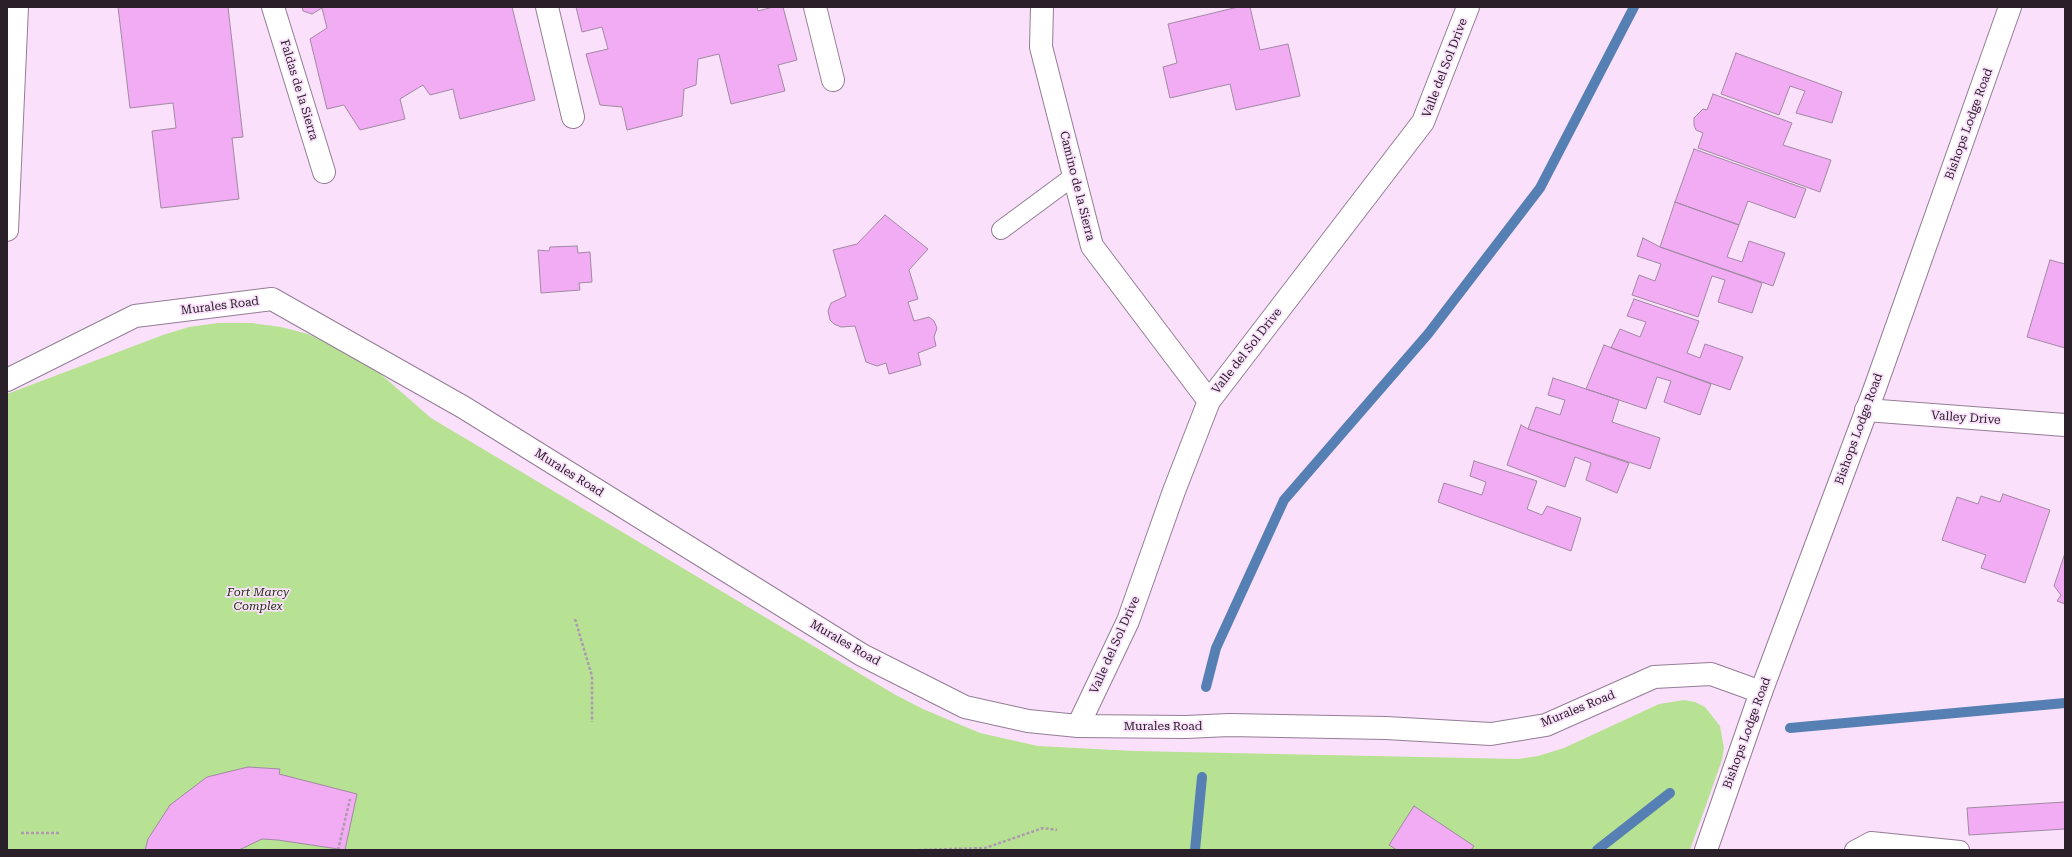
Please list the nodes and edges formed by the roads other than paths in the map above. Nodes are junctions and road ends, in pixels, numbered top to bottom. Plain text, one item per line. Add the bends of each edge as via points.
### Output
1 (17, 7) edge
2 (273, 7) edge
3 (547, 7) edge
4 (815, 7) edge
5 (1042, 7) edge
6 (1468, 7) edge
7 (2010, 7) edge
8 (833, 80) dead end
9 (574, 117) dead end
10 (324, 172) dead end
11 (1074, 176) junction
12 (7, 230) edge
13 (1001, 230) dead end
14 (7, 380) edge
15 (1209, 401) junction
16 (1866, 410) junction
17 (2065, 425) edge
18 (1761, 692) junction
19 (1078, 726) junction
20 (1706, 850) edge
21 (1854, 850) edge
22 (1960, 850) edge

1 - 12 street
2 - 10 street, Faldas de la Sierra
3 - 9 street
4 - 8 street
5 - 11 street, Camino de la Sierra via 1041,47
6 - 15 street, Valle del Sol Drive via 1423,122
7 - 16 street, Bishops Lodge Road
11 - 13 lane
11 - 15 street, Camino de la Sierra via 1092,246
14 - 19 street, Murales Road via 135,316 272,299 463,407 862,655 965,707 1028,722
15 - 19 street, Valle del Sol Drive via 1128,621
16 - 17 street, Valley Drive
16 - 18 street, Bishops Lodge Road
18 - 19 street, Murales Road via 1711,674 1654,677 1546,725 1491,734 1386,728
18 - 20 street, Bishops Lodge Road
21 - 22 lane via 1871,841

